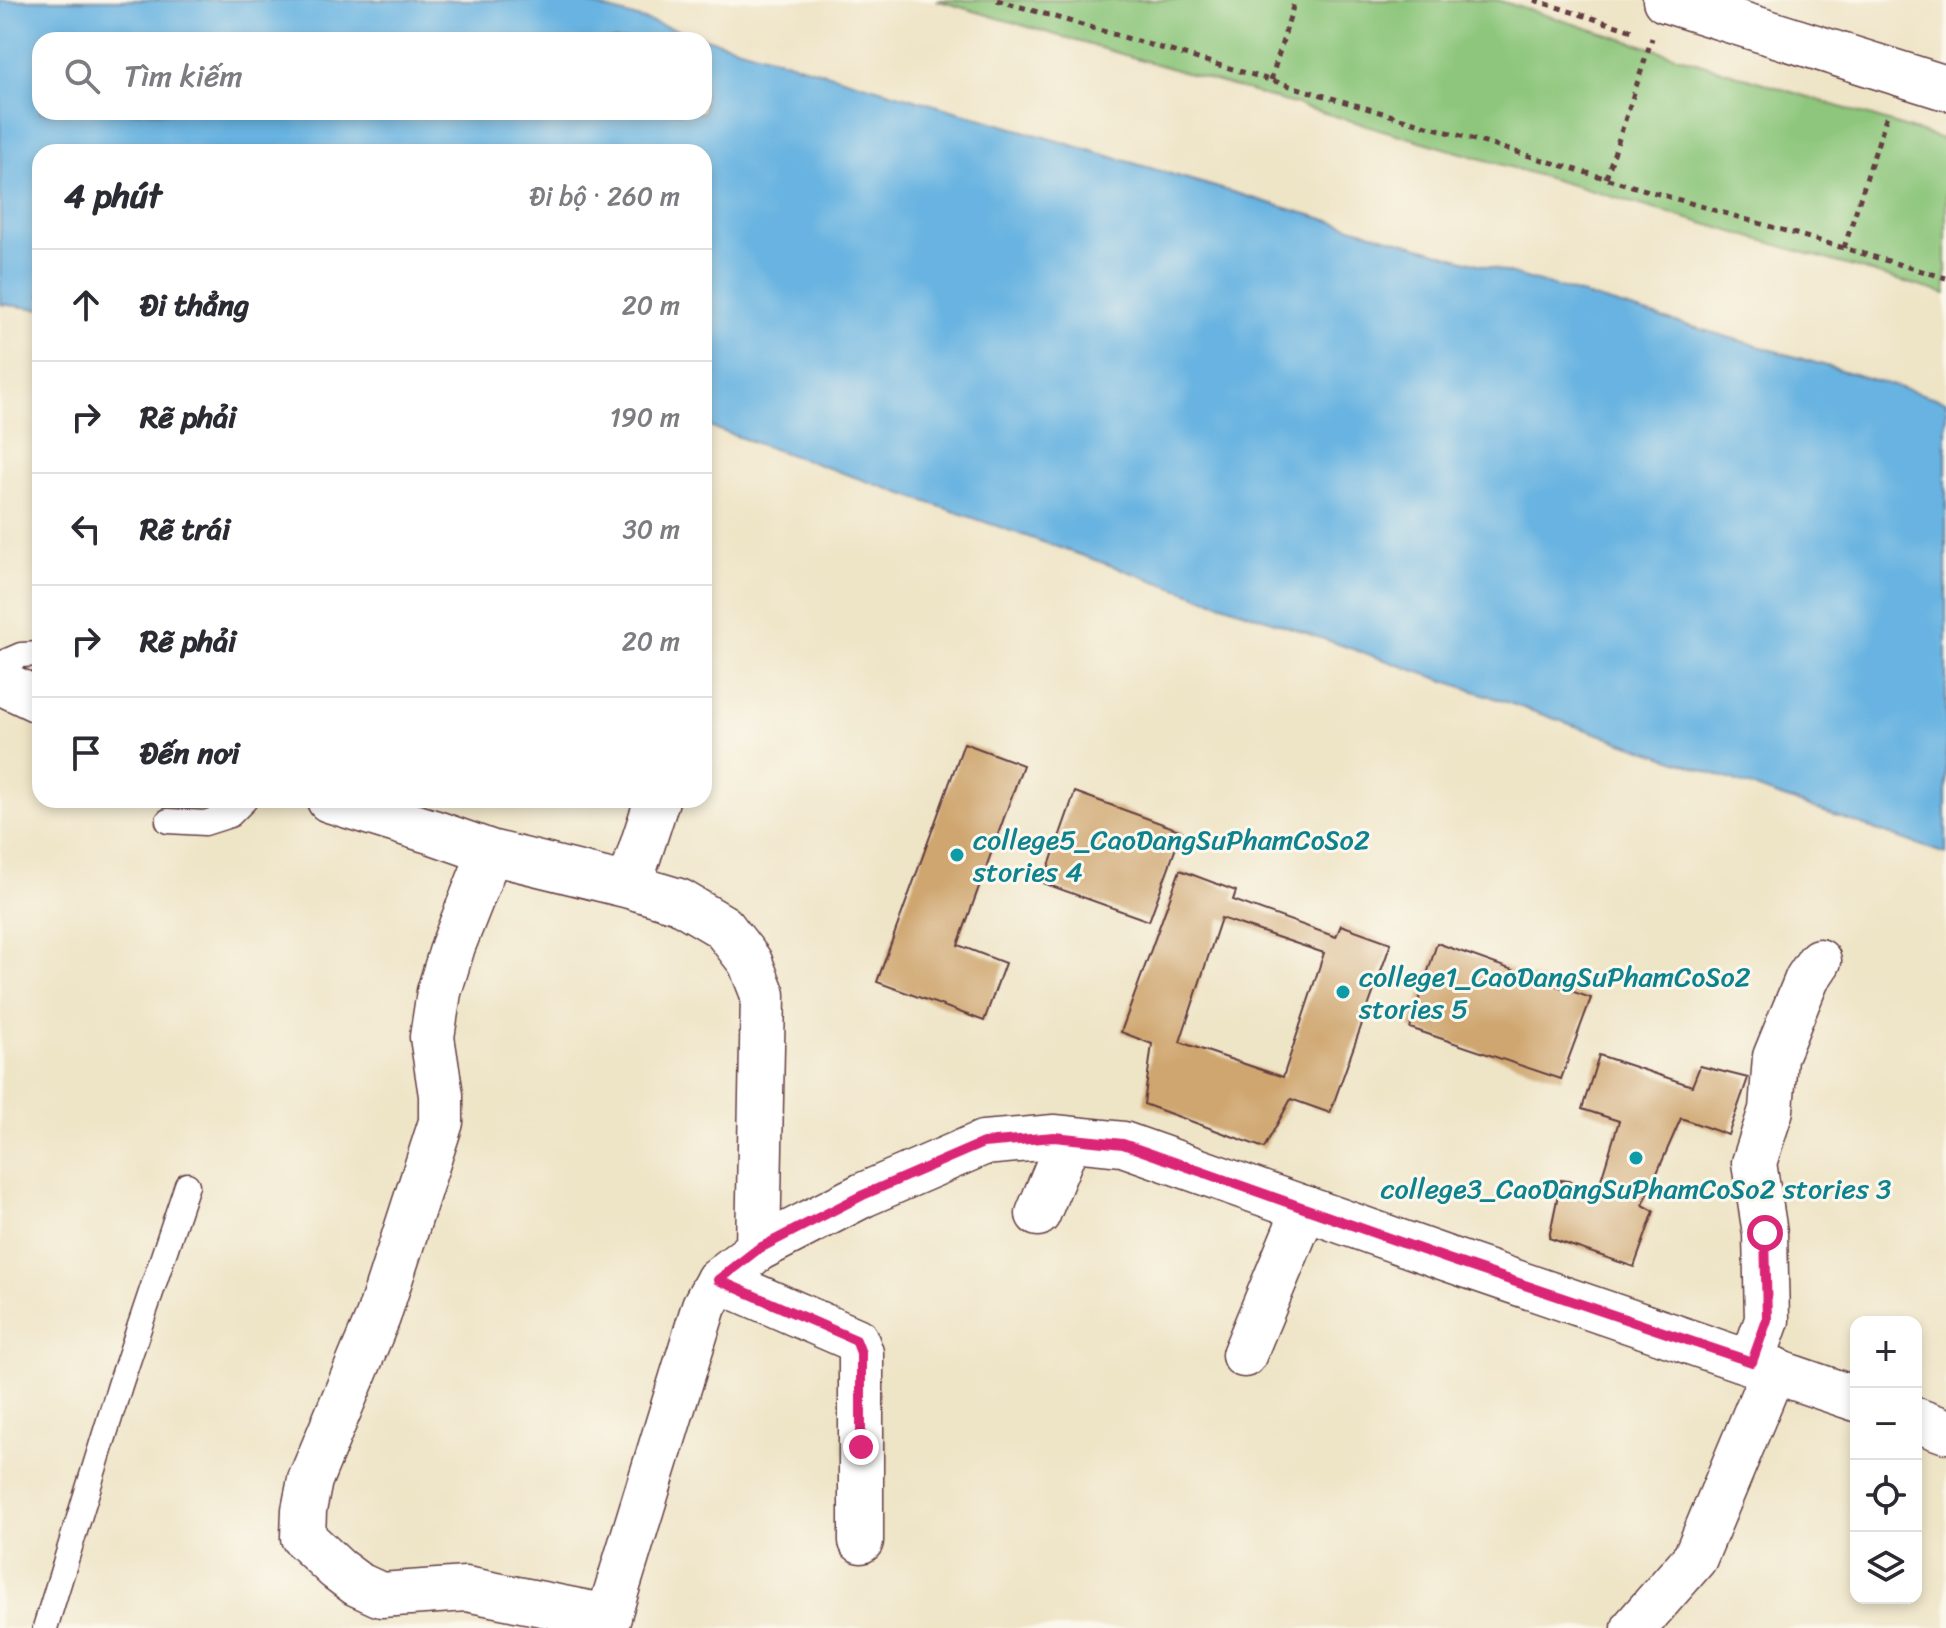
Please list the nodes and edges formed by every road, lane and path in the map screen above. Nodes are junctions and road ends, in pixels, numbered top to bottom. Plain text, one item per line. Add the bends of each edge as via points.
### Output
1 (997, 0) edge
2 (1295, 0) edge
3 (1659, 18) edge
4 (1271, 80) junction
5 (1946, 88) edge
6 (1889, 111) dead end
7 (1606, 178) junction
8 (1844, 248) junction
9 (1946, 278) edge
10 (32, 654) edge
11 (0, 664) edge
12 (0, 682) edge
13 (32, 697) edge
14 (237, 808) edge
15 (384, 808) edge
16 (654, 808) edge
17 (440, 816) edge
18 (168, 821) dead end
19 (490, 852) junction
20 (629, 886) junction
21 (1819, 961) dead end
22 (1069, 1139) junction
23 (187, 1185) dead end
24 (1305, 1208) junction
25 (1038, 1214) dead end
26 (758, 1249) junction
27 (718, 1280) junction
28 (1244, 1355) dead end
29 (1763, 1365) junction
30 (1850, 1397) edge
31 (861, 1541) dead end
32 (607, 1622) edge
33 (45, 1628) edge
34 (1634, 1628) edge

1 - 4 path
2 - 4 path
3 - 5 street
3 - 7 path
4 - 7 path
6 - 8 path
7 - 8 path
8 - 9 path
10 - 11 lane
12 - 13 street
14 - 18 lane via 205,823
15 - 17 street
16 - 20 street
17 - 19 street
19 - 20 street
19 - 32 street via 439,992 432,1037 441,1122 378,1317 310,1480 303,1537 357,1584 381,1595 466,1589
20 - 26 street via 679,901 723,927 750,962 763,995
21 - 29 street via 1775,1057 1771,1110 1754,1163 1765,1233
22 - 24 street via 1123,1144
22 - 25 street
22 - 26 street via 983,1143 863,1195
23 - 33 lane
24 - 28 street
24 - 29 street
26 - 27 street
27 - 31 street via 856,1340 861,1353
27 - 32 street via 704,1306
29 - 30 street
29 - 34 street via 1695,1558

